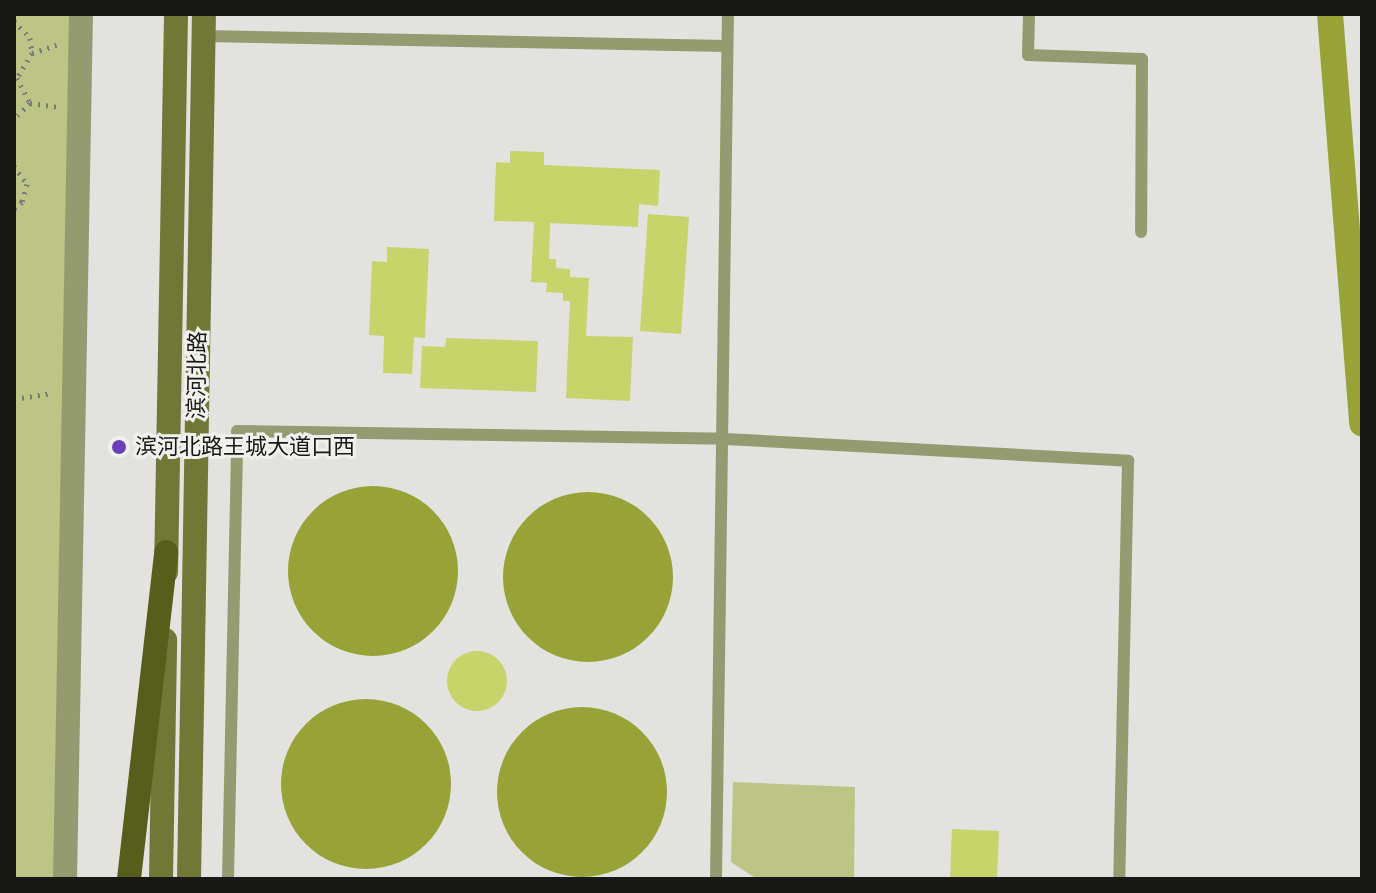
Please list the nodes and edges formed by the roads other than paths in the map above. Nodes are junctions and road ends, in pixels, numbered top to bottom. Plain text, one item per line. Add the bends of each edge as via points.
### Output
1 (81, 14) edge
2 (176, 14) edge
3 (728, 14) edge
4 (1029, 14) edge
5 (204, 25) edge
6 (726, 46) junction
7 (1141, 232) dead end
8 (726, 439) junction
9 (166, 552) junction
10 (65, 879) edge
11 (129, 879) edge
12 (161, 879) edge
13 (189, 879) edge
14 (228, 879) edge
15 (716, 879) edge
16 (1119, 879) edge

1 - 10 street
2 - 9 main road, 滨河北路
3 - 6 lane
4 - 7 lane via 1028,55 1142,59
5 - 6 lane
5 - 13 main road, 滨河北路
6 - 8 lane
8 - 14 lane via 237,431
8 - 15 lane
8 - 16 lane via 1128,461
9 - 11 main road
9 - 12 main road, 滨河北路

